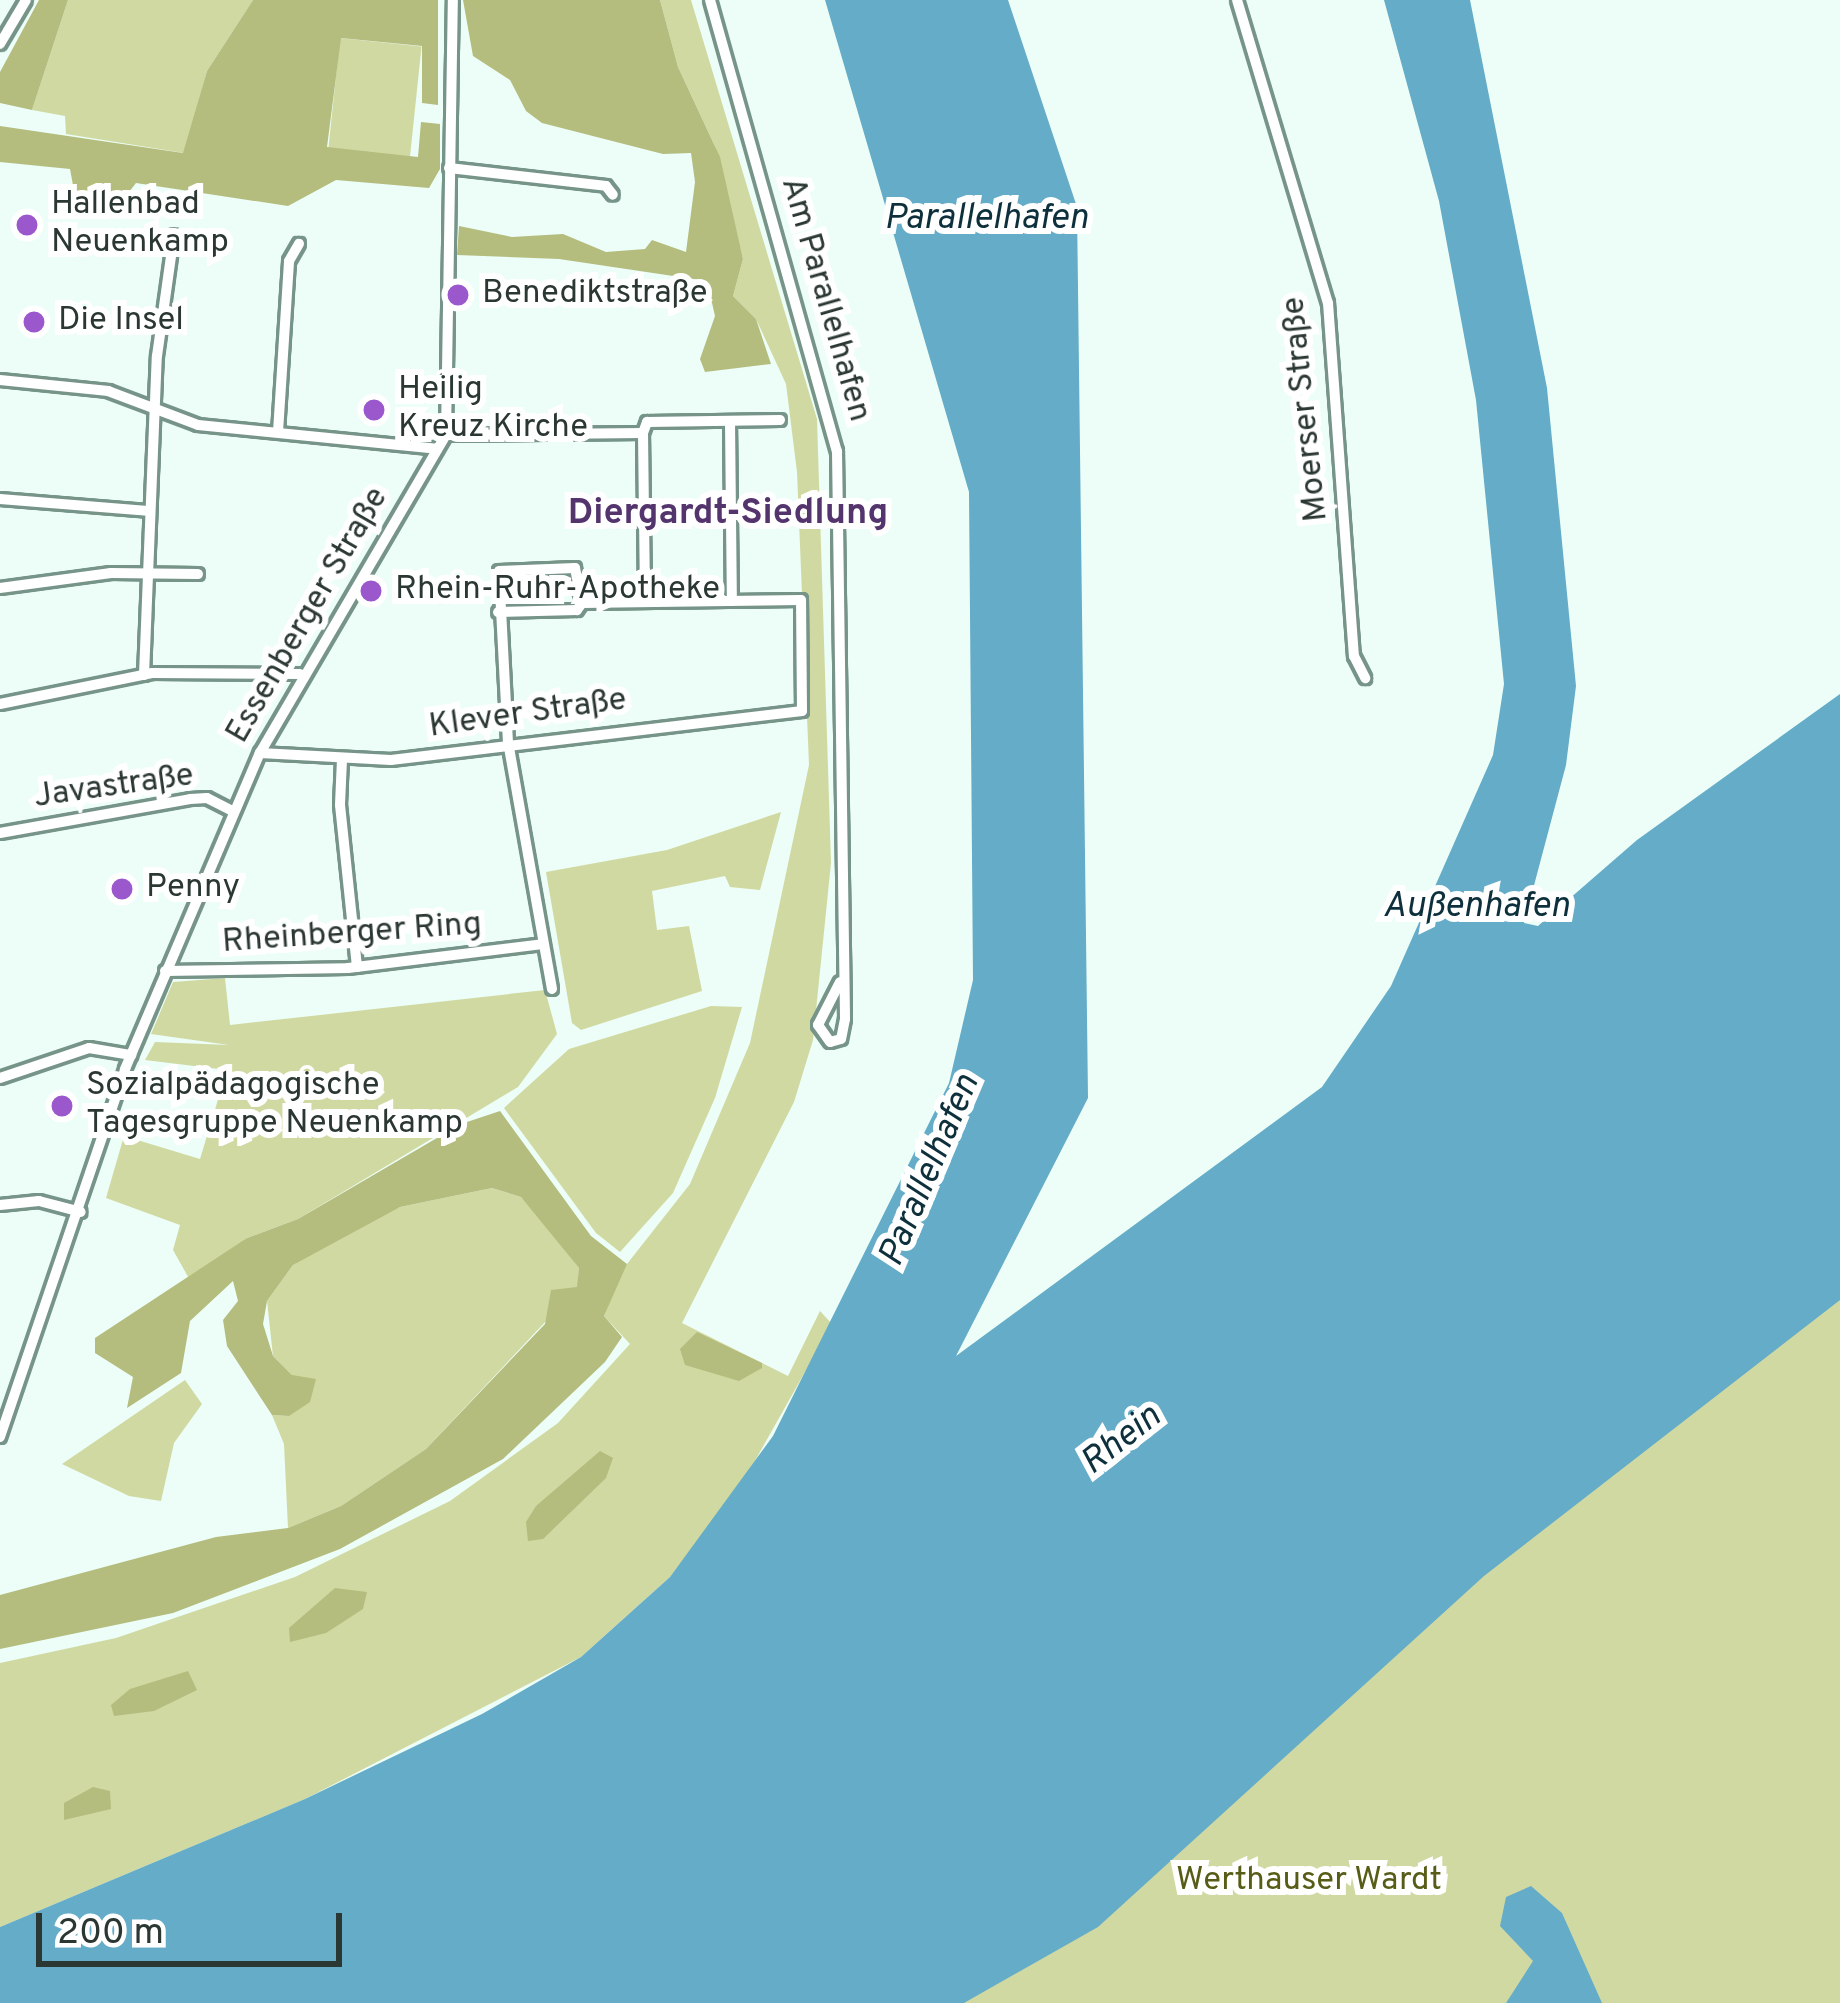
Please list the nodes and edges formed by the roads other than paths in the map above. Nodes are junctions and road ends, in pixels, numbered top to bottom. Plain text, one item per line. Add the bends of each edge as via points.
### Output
1 (26, 0) edge
2 (453, 0) edge
3 (710, 0) edge
4 (1237, 0) edge
5 (0, 44) edge
6 (449, 168) junction
7 (613, 195) dead end
8 (174, 235) dead end
9 (298, 244) dead end
10 (0, 380) edge
11 (154, 408) junction
12 (780, 421) dead end
13 (730, 422) junction
14 (278, 432) junction
15 (643, 433) junction
16 (446, 435) junction
17 (437, 449) junction
18 (0, 499) edge
19 (644, 510) junction
20 (731, 510) junction
21 (148, 511) junction
22 (145, 574) junction
23 (198, 574) dead end
24 (0, 588) edge
25 (645, 601) junction
26 (732, 601) junction
27 (582, 602) junction
28 (498, 612) junction
29 (300, 674) junction
30 (144, 675) junction
31 (1365, 678) dead end
32 (0, 704) edge
33 (508, 743) junction
34 (260, 753) junction
35 (342, 759) junction
36 (234, 812) junction
37 (0, 833) edge
38 (543, 944) junction
39 (357, 967) junction
40 (165, 970) junction
41 (840, 982) junction
42 (552, 989) dead end
43 (131, 1055) junction
44 (0, 1078) edge
45 (0, 1205) edge
46 (81, 1212) junction
47 (0, 1437) edge

1 - 5 street
2 - 6 street
3 - 41 street, Am Parallelhafen via 837,451
4 - 31 street, Moerser Straße via 1328,302 1354,656
6 - 7 street via 607,186
6 - 16 street
8 - 11 street
9 - 14 street via 289,261
10 - 11 street via 108,391
11 - 14 street via 198,424
11 - 21 street
12 - 13 street
13 - 15 street via 646,422
13 - 20 street
14 - 17 street
15 - 16 street
15 - 19 street
16 - 17 street, Essenberger Straße
17 - 29 street, Essenberger Straße
18 - 21 street
19 - 20 street
19 - 25 street
20 - 26 street
21 - 22 street
22 - 23 street
22 - 24 street
22 - 30 street
25 - 26 street
25 - 27 street
26 - 33 street, Klever Straße via 801,600 802,711
27 - 28 street via 577,610
27 - 28 street via 575,568 503,569
28 - 33 street
29 - 30 street
29 - 34 street, Essenberger Straße
30 - 32 street
33 - 35 street, Klever Straße
33 - 38 street
34 - 35 street, Klever Straße
34 - 36 street, Essenberger Straße
35 - 39 street
36 - 37 street, Javastraße via 190,799
36 - 40 street, Essenberger Straße
38 - 39 street, Rheinberger Ring
38 - 42 street
39 - 40 street, Rheinberger Ring
40 - 43 street, Essenberger Straße
41 - 41 street, Am Parallelhafen via 818,1025 830,1042 843,1034
43 - 44 street via 89,1048
43 - 46 street, Essenberger Straße
45 - 46 street via 39,1202
46 - 47 street, Essenberger Straße

